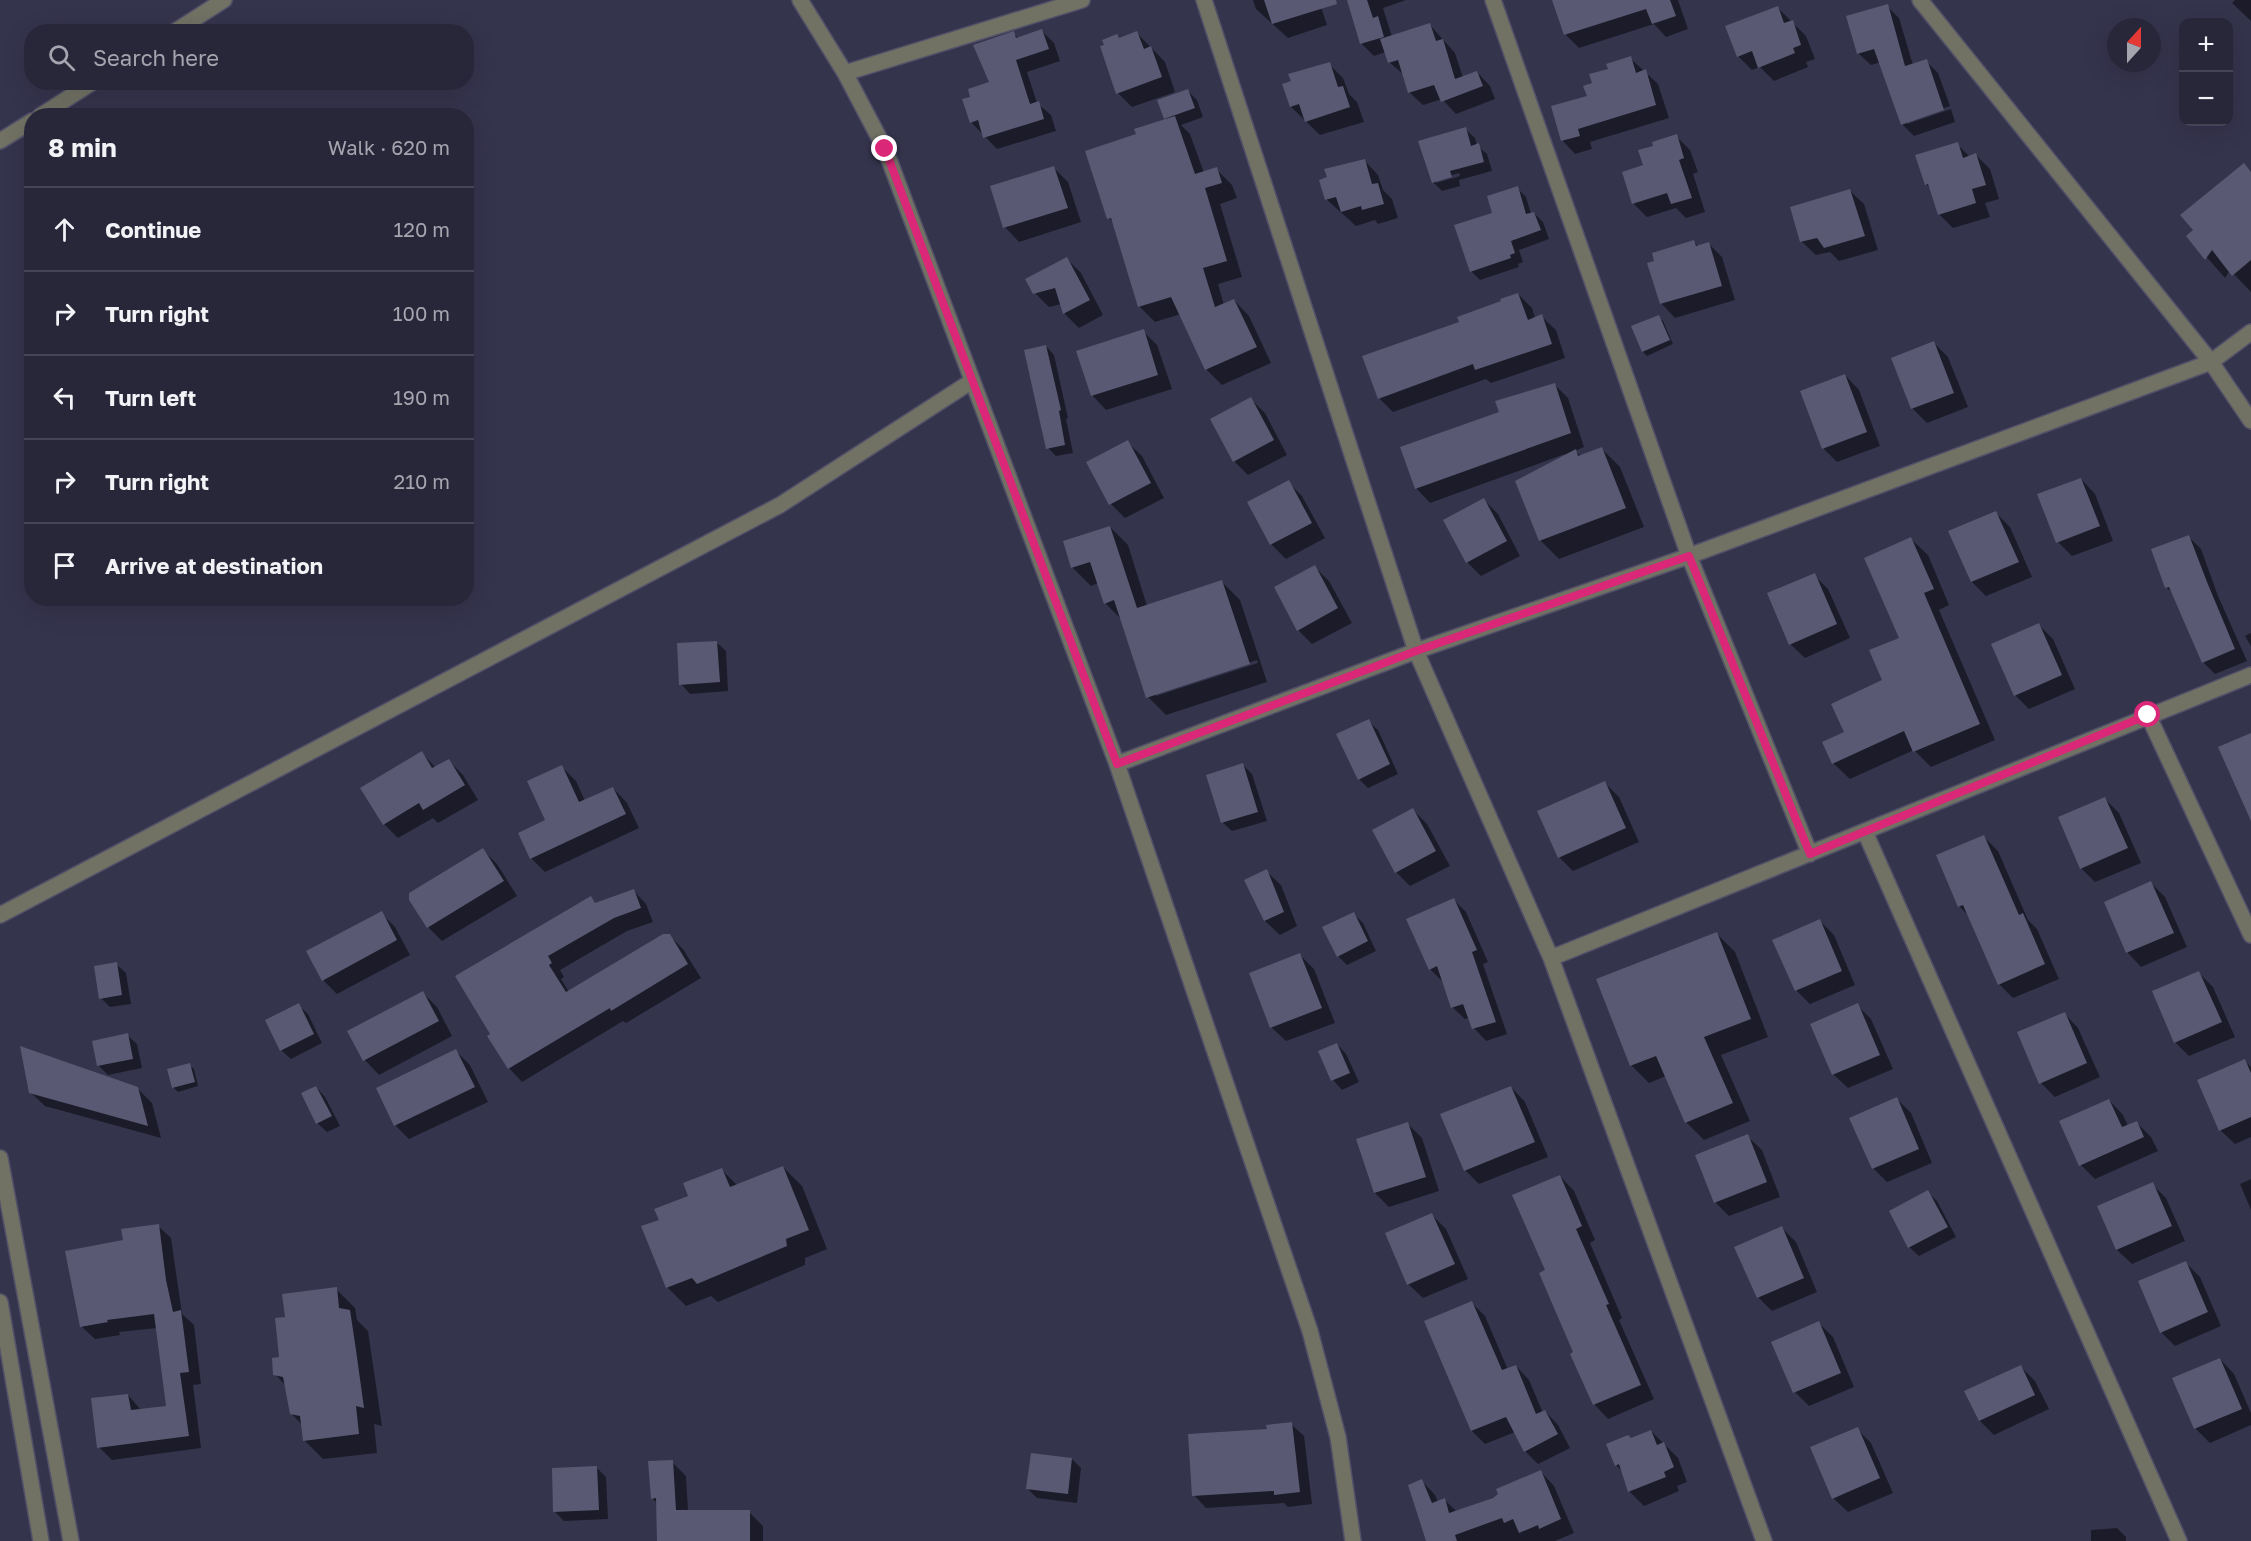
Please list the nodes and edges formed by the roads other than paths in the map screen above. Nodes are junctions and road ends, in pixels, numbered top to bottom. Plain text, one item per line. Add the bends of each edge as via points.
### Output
1 (224, 0) edge
2 (800, 0) edge
3 (1082, 0) edge
4 (1204, 0) edge
5 (1493, 0) edge
6 (1920, 0) edge
7 (186, 24) edge
8 (845, 74) junction
9 (81, 90) edge
10 (52, 108) edge
11 (24, 126) edge
12 (0, 141) edge
13 (2251, 332) edge
14 (2211, 362) junction
15 (972, 381) junction
16 (2251, 422) edge
17 (1689, 556) junction
18 (1416, 651) junction
19 (2251, 675) edge
20 (2148, 715) junction
21 (1117, 764) junction
22 (1865, 832) junction
23 (1810, 854) junction
24 (0, 915) edge
25 (2251, 935) edge
26 (1551, 958) junction
27 (0, 1158) edge
28 (0, 1302) edge
29 (41, 1541) edge
30 (71, 1541) edge
31 (1353, 1541) edge
32 (1764, 1541) edge
33 (2180, 1541) edge

1 - 7 street
2 - 8 street
3 - 8 street
4 - 18 street
5 - 17 street
6 - 14 street
8 - 15 street via 885,149
9 - 10 street
11 - 12 street
13 - 14 street
14 - 16 street
14 - 17 street
15 - 21 street
15 - 24 street via 780,505
17 - 18 street
17 - 23 street
18 - 21 street
18 - 26 street
19 - 20 street
20 - 22 street
20 - 25 street
21 - 31 street via 1310,1331 1338,1437
22 - 23 street
22 - 33 street
23 - 26 street
26 - 32 street
27 - 30 street
28 - 29 street

